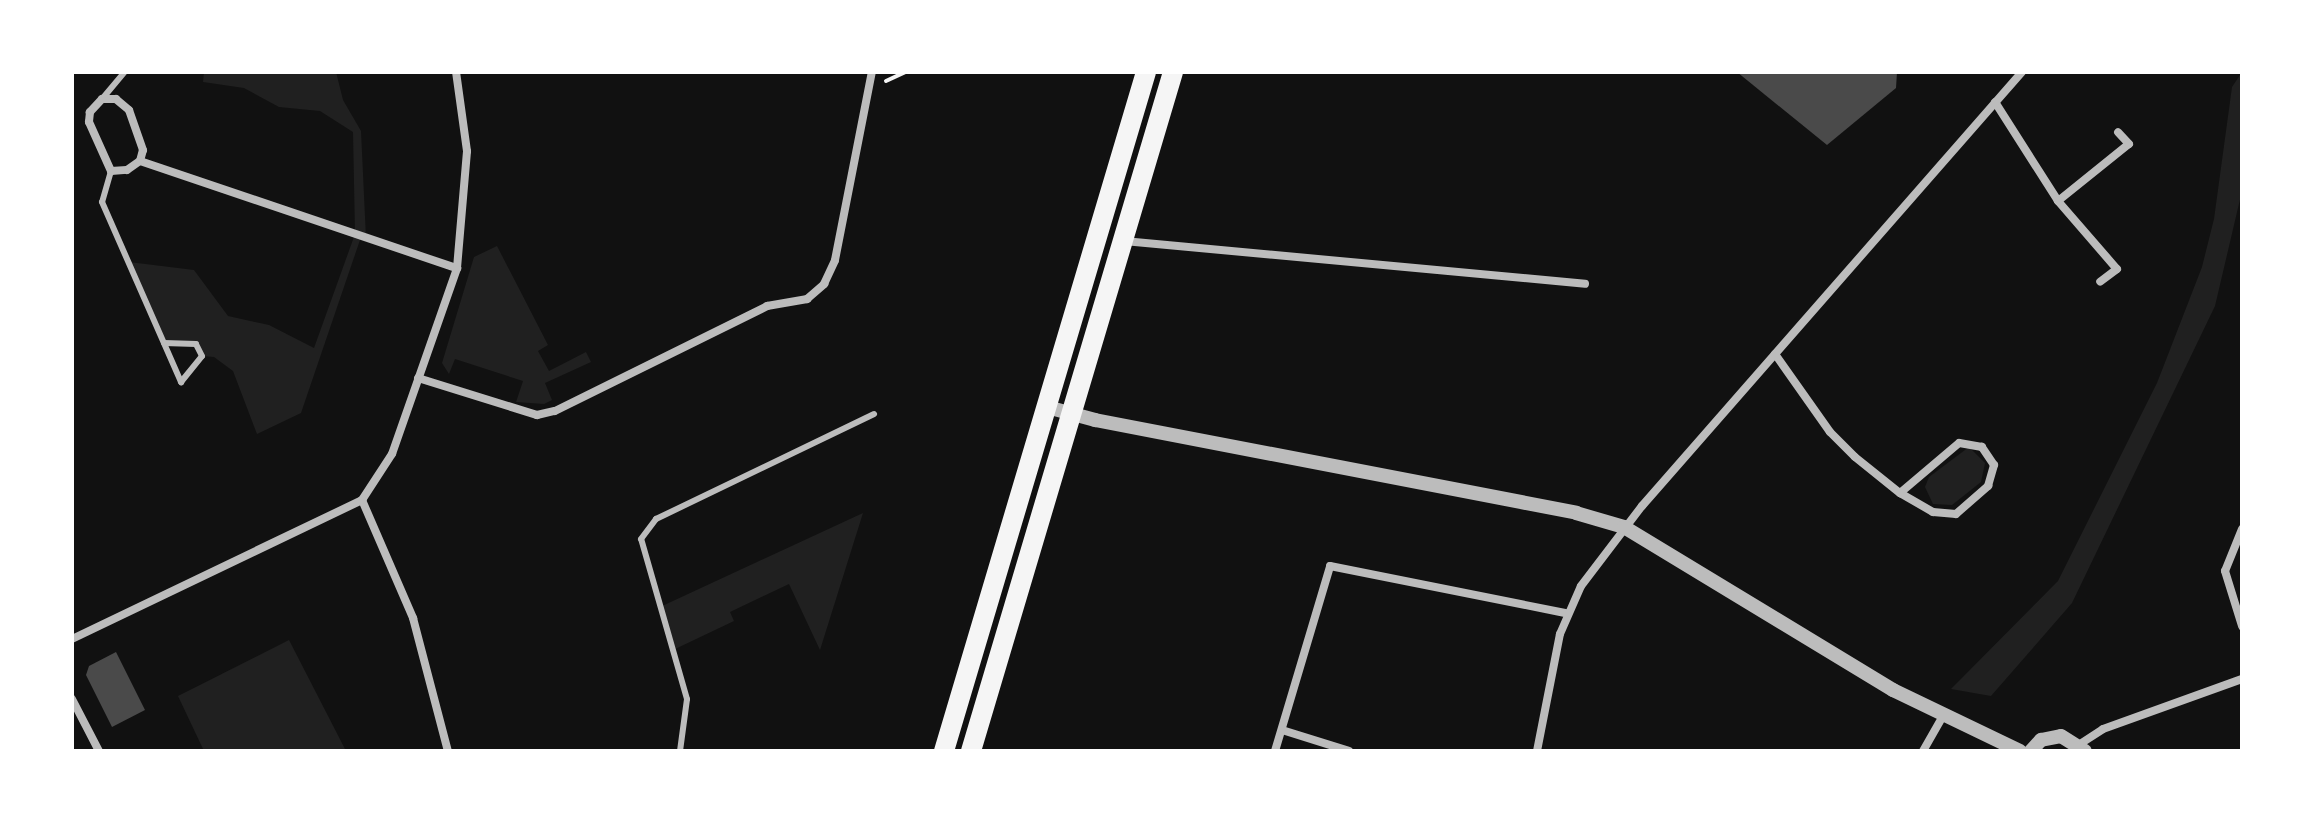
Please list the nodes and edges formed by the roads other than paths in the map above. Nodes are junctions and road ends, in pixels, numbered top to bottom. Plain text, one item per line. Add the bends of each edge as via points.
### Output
1 (125, 72) edge
2 (456, 72) edge
3 (872, 72) edge
4 (1146, 72) edge
5 (1173, 72) edge
6 (2022, 72) edge
7 (102, 99) junction
8 (1995, 102) junction
9 (2118, 132) dead end
10 (140, 161) junction
11 (111, 171) junction
12 (2058, 201) junction
13 (1123, 241) junction
14 (457, 268) junction
15 (2100, 282) dead end
16 (1585, 284) dead end
17 (164, 343) junction
18 (1775, 354) junction
19 (418, 378) junction
20 (1047, 407) junction
21 (1071, 413) junction
22 (874, 414) dead end
23 (1900, 493) junction
24 (362, 500) junction
25 (1624, 527) junction
26 (2242, 529) edge
27 (1566, 613) junction
28 (2242, 626) edge
29 (72, 639) edge
30 (2242, 679) edge
31 (72, 699) edge
32 (1943, 716) junction
33 (1282, 730) junction
34 (2083, 748) edge
35 (99, 751) edge
36 (448, 751) edge
37 (680, 751) edge
38 (944, 751) edge
39 (971, 751) edge
40 (1275, 751) edge
41 (1349, 751) edge
42 (1537, 751) edge
43 (1923, 751) edge
44 (2020, 751) edge
45 (2031, 751) edge

1 - 7 lane
2 - 14 street via 467,151
3 - 19 street via 835,260 824,284 807,299 767,306 555,411 537,415
4 - 20 main road
5 - 13 main road
6 - 8 street
7 - 10 street via 116,99 129,110 143,150
7 - 11 street via 90,112 89,122
8 - 12 street
8 - 18 street
9 - 12 street via 2129,144
10 - 11 street via 127,170
10 - 14 street
11 - 17 lane via 102,202
12 - 15 street via 2117,269
13 - 16 street
13 - 21 main road
14 - 19 street
17 - 17 lane via 170,356 181,382 202,356 196,344
18 - 23 street via 1830,432
18 - 25 street
19 - 24 street via 387,466
20 - 21 street
20 - 38 main road
21 - 25 street via 1576,513
21 - 39 main road
22 - 37 lane via 656,519 641,539 687,699
23 - 23 street via 1959,443 1982,447 1994,465 1988,486 1956,514 1933,512
24 - 29 street
24 - 36 street via 413,618
25 - 27 street
25 - 32 street
26 - 28 street via 2225,571
27 - 33 street via 1330,566
27 - 42 street
30 - 34 street via 2103,729
31 - 35 street
32 - 43 street
32 - 44 street
33 - 40 street
33 - 41 street
34 - 45 street via 2051,736

